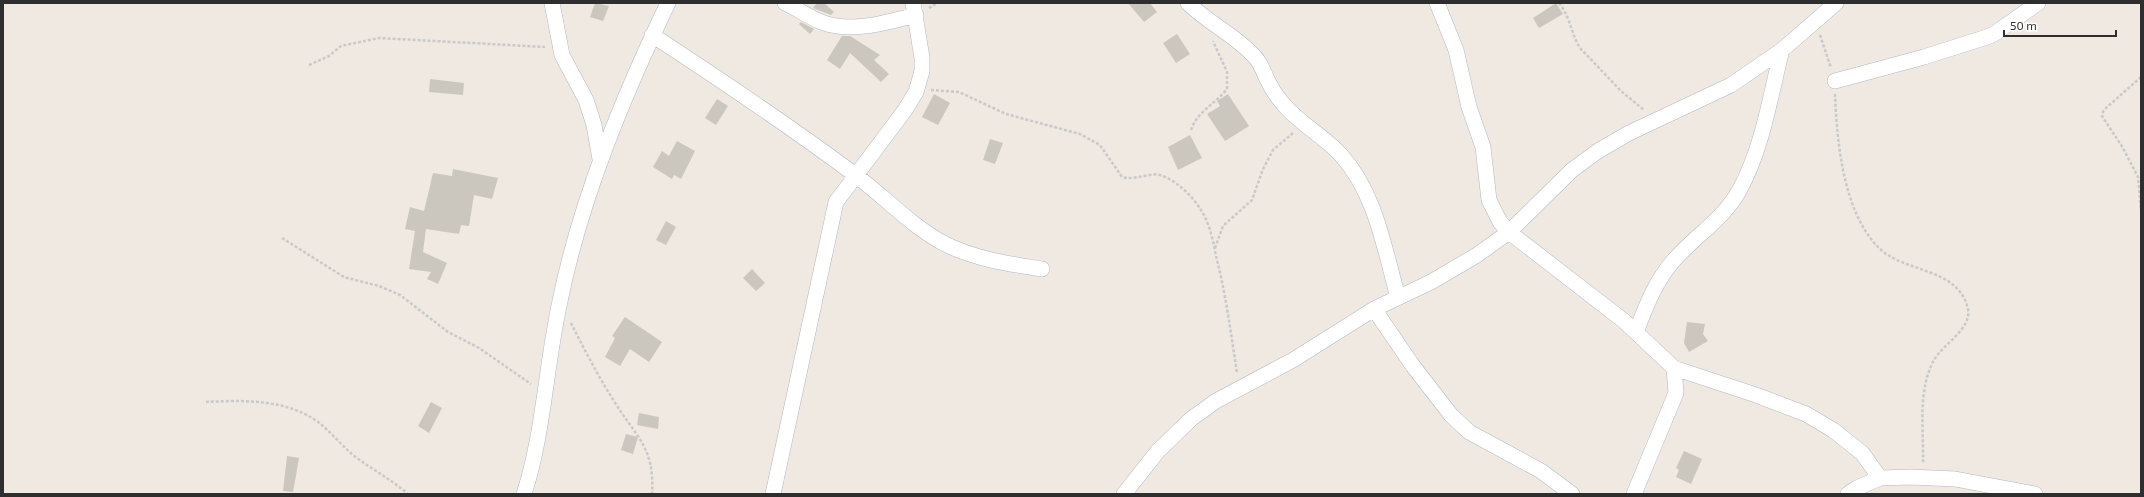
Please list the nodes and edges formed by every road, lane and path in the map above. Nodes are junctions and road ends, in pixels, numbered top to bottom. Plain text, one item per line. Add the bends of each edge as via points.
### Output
1 (552, 3) edge
2 (668, 3) edge
3 (785, 3) edge
4 (1188, 3) edge
5 (1437, 3) edge
6 (1559, 3) edge
7 (2038, 3) edge
8 (1828, 6) edge
9 (914, 9) edge
10 (1199, 14) junction
11 (1815, 21) junction
12 (652, 35) junction
13 (560, 46) junction
14 (1782, 50) junction
15 (309, 65) dead end
16 (2141, 77) edge
17 (1835, 81) junction
18 (916, 92) junction
19 (1656, 121) junction
20 (1304, 123) junction
21 (1191, 130) dead end
22 (600, 161) junction
23 (855, 175) junction
24 (2141, 211) edge
25 (1509, 232) junction
26 (282, 238) dead end
27 (1215, 249) junction
28 (1042, 269) dead end
29 (1398, 297) junction
30 (560, 300) junction
31 (1374, 309) junction
32 (1636, 332) junction
33 (1674, 368) junction
34 (1240, 389) junction
35 (544, 390) junction
36 (206, 402) dead end
37 (1923, 477) junction
38 (1880, 478) junction
39 (408, 494) edge
40 (524, 494) edge
41 (652, 494) edge
42 (773, 494) edge
43 (1124, 494) edge
44 (1572, 494) edge
45 (1634, 494) edge
46 (1848, 494) edge
47 (2035, 494) edge

1 - 13 street
2 - 12 street
3 - 9 street via 824,23 839,26 877,24
4 - 10 street
5 - 25 street via 1456,50 1469,106 1483,147 1490,200 1497,217
6 - 19 path via 1567,16 1574,40 1580,48 1621,91
7 - 17 street via 1987,37
8 - 11 street
9 - 18 street via 922,58 922,71
10 - 20 street via 1255,56 1270,87
10 - 21 path via 1227,72 1228,80 1227,90 1201,113 1193,122
11 - 14 street
11 - 17 path
12 - 22 street
12 - 23 street via 750,98
13 - 15 path via 505,46 379,38 341,46 329,56
13 - 22 street via 586,100 594,125
14 - 19 street via 1731,85
14 - 32 street via 1761,134 1740,190 1720,215 1664,273 1647,304
16 - 24 path via 2102,112 2138,177
17 - 37 path via 1837,138 1854,205 1865,230 1891,258 1949,281 1958,288 1968,311 1962,328 1935,358 1928,373 1924,393
18 - 23 street
18 - 27 path via 937,89 959,92 1006,114 1080,134 1100,145 1122,177 1130,179 1162,175 1176,182 1201,210
19 - 25 street via 1598,151 1572,170
20 - 27 path via 1273,150 1262,169 1252,200 1223,226
20 - 29 street via 1340,153 1359,178 1376,218
22 - 30 street via 588,195
23 - 28 street via 924,232 946,244 999,262
23 - 42 street via 836,202
25 - 29 street via 1450,271
25 - 32 street
26 - 35 path via 344,277 379,286 400,295 448,332 479,348 503,366
27 - 34 path via 1224,288
29 - 31 street
30 - 35 street
30 - 41 path via 614,402 645,446 653,474
31 - 34 street via 1293,360
31 - 44 street via 1413,366 1451,415 1469,432 1541,471
32 - 33 street
33 - 38 street via 1806,414 1833,430 1862,453
33 - 45 street via 1676,393
34 - 43 street via 1216,401 1191,419 1158,451
35 - 40 street
36 - 39 path via 278,405 303,413
37 - 38 street
37 - 47 street via 1955,479
38 - 46 street

